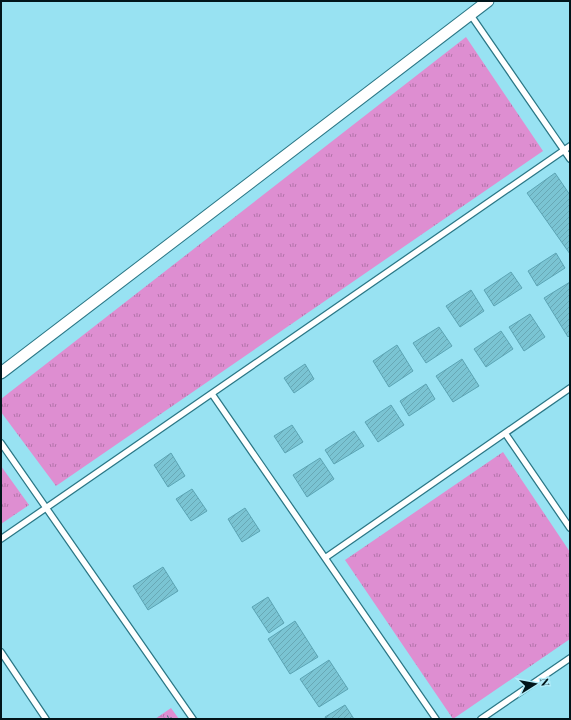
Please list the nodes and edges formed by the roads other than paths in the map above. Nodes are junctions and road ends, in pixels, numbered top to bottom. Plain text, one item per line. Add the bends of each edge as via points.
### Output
1 (488, 1) edge
2 (470, 14) junction
3 (570, 146) edge
4 (564, 150) junction
5 (570, 159) edge
6 (1, 372) edge
7 (570, 388) edge
8 (212, 394) junction
9 (505, 433) junction
10 (1, 443) edge
11 (46, 508) junction
12 (570, 528) edge
13 (1, 539) edge
14 (325, 558) junction
15 (1, 652) edge
16 (570, 658) edge
17 (46, 719) edge
18 (193, 719) edge
19 (436, 719) edge
20 (481, 719) edge

1 - 2 street
2 - 4 lane
2 - 6 street
3 - 4 lane
4 - 5 lane
4 - 8 lane
7 - 9 lane
8 - 11 lane
8 - 14 lane
9 - 12 lane
9 - 14 lane
10 - 11 lane
11 - 13 lane
11 - 18 lane
14 - 19 lane
15 - 17 lane
16 - 20 lane

